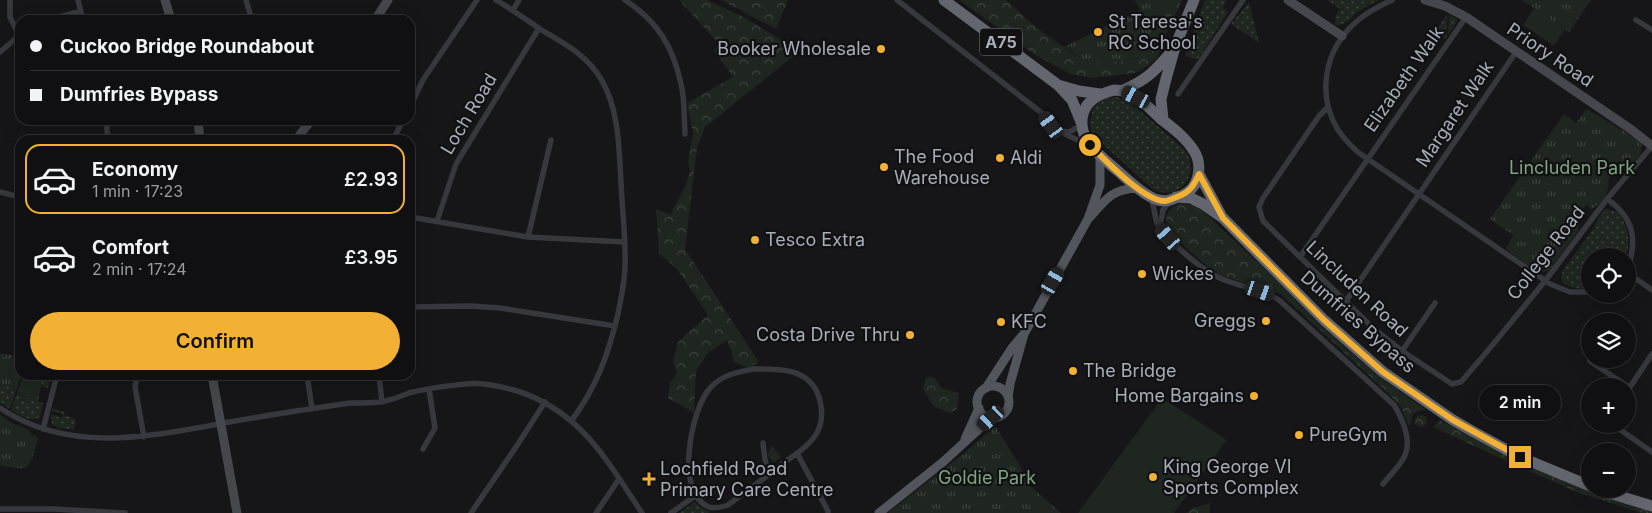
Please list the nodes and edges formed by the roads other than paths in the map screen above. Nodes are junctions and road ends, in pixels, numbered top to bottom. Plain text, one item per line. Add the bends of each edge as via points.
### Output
1 (10, 0) edge
2 (78, 0) edge
3 (165, 0) edge
4 (246, 0) edge
5 (388, 0) edge
6 (477, 0) edge
7 (496, 0) edge
8 (519, 0) edge
9 (625, 0) edge
10 (897, 0) edge
11 (944, 0) edge
12 (1194, 0) edge
13 (1243, 0) edge
14 (1288, 0) edge
15 (1392, 0) edge
16 (1426, 0) edge
17 (513, 10) junction
18 (81, 11) junction
19 (67, 15) edge
20 (82, 15) edge
21 (170, 15) edge
22 (250, 15) edge
23 (378, 15) edge
24 (1466, 17) junction
25 (1636, 20) dead end
26 (15, 26) edge
27 (539, 28) junction
28 (1652, 30) edge
29 (1342, 36) junction
30 (15, 39) edge
31 (1175, 47) junction
32 (0, 52) edge
33 (1516, 52) junction
34 (1058, 85) junction
35 (1123, 90) junction
36 (1100, 94) junction
37 (1178, 94) dead end
38 (415, 97) edge
39 (1328, 107) junction
40 (1163, 120) junction
41 (1081, 123) junction
42 (1058, 131) junction
43 (686, 134) dead end
44 (551, 140) dead end
45 (1090, 145) junction
46 (1652, 146) edge
47 (1100, 156) junction
48 (1368, 159) junction
49 (1199, 174) junction
50 (1138, 188) junction
51 (0, 192) edge
52 (1419, 193) junction
53 (15, 195) edge
54 (1150, 197) junction
55 (1174, 198) junction
56 (1607, 199) junction
57 (415, 218) edge
58 (1223, 218) junction
59 (1088, 219) junction
60 (437, 222) junction
61 (1160, 227) junction
62 (528, 237) junction
63 (624, 242) junction
64 (1632, 248) edge
65 (1300, 257) junction
66 (1636, 279) edge
67 (1545, 281) junction
68 (1652, 290) edge
69 (1581, 292) edge
70 (1346, 301) junction
71 (1435, 303) dead end
72 (415, 306) edge
73 (615, 326) junction
74 (1024, 334) junction
75 (1402, 351) junction
76 (1652, 354) edge
77 (1601, 368) edge
78 (1614, 378) edge
79 (1635, 378) edge
80 (1464, 379) joint
81 (56, 380) edge
82 (137, 380) edge
83 (213, 380) edge
84 (307, 380) edge
85 (380, 380) edge
86 (986, 388) junction
87 (429, 389) junction
88 (1008, 397) junction
89 (382, 402) junction
90 (545, 402) junction
91 (0, 408) edge
92 (312, 408) junction
93 (979, 408) junction
94 (991, 418) junction
95 (572, 420) junction
96 (221, 424) junction
97 (43, 429) junction
98 (1625, 433) edge
99 (144, 437) junction
100 (764, 443) dead end
101 (962, 443) junction
102 (423, 449) dead end
103 (1652, 452) edge
104 (797, 453) junction
105 (771, 474) junction
106 (619, 479) junction
107 (1581, 482) edge
108 (1383, 484) dead end
109 (695, 496) junction
110 (1626, 498) edge
111 (1652, 506) edge
112 (0, 508) edge
113 (121, 513) edge
114 (125, 513) edge
115 (237, 513) edge
116 (471, 513) edge
117 (596, 513) edge
118 (642, 513) edge
119 (671, 513) edge
120 (828, 513) edge
121 (879, 513) edge

1 - 26 street via 10,17
2 - 18 street
3 - 21 street
4 - 22 street
5 - 23 street
6 - 38 street
7 - 17 street
8 - 17 street
9 - 43 street via 653,22 666,42 681,85
10 - 42 street via 1043,114
11 - 34 highway, A75
12 - 31 highway
13 - 37 street
14 - 29 street
15 - 29 street via 1365,15
16 - 24 street, Priory Road
17 - 27 street
18 - 19 street
18 - 20 street
24 - 33 street, Priory Road
24 - 48 street, Elizabeth Walk
25 - 28 street
27 - 60 street, Loch Road via 456,164
27 - 63 street via 590,63 609,92 619,148
29 - 39 street via 1328,67
30 - 32 street
31 - 35 highway via 1156,70 1140,83
31 - 40 highway via 1161,99
33 - 46 street, Priory Road
33 - 52 street, Margaret Walk
34 - 36 highway, A75
34 - 41 highway, A75 via 1072,100
35 - 36 highway, A75
35 - 40 highway, A75
36 - 41 highway via 1084,109
39 - 48 street via 1344,137
39 - 65 street, Lincluden Road via 1259,207 1262,221
40 - 49 highway, A75 via 1195,152
41 - 42 street via 1069,132
41 - 45 highway, A75
42 - 45 street
44 - 62 street
45 - 47 highway, A75
46 - 56 street, College Road
47 - 50 highway, A75
47 - 59 main road via 1100,185
48 - 52 street
48 - 65 street, Elizabeth Walk
49 - 55 highway via 1187,193
49 - 58 highway, Dumfries Bypass / A75
50 - 54 highway, A75
50 - 59 main road via 1116,192
51 - 53 street
52 - 67 street
52 - 70 street, Margaret Walk
54 - 55 highway, A75 via 1165,202
54 - 61 street
55 - 58 highway, Dumfries Bypass / A75 via 1191,198
55 - 61 street via 1163,210
56 - 64 street via 1626,216 1631,228
56 - 67 street, College Road
57 - 60 street
58 - 107 highway, Dumfries Bypass / A75 via 1324,320 1383,372 1472,431 1520,457
59 - 74 main road
60 - 62 street
61 - 108 street via 1182,251 1212,275 1280,300 1394,405 1403,422 1407,449 1405,457
62 - 63 street
63 - 73 street via 624,283
65 - 70 street, Lincluden Road
66 - 68 street
67 - 69 street via 1570,292
67 - 80 street, College Road
70 - 75 street, Lincluden Road
71 - 75 street
72 - 73 street via 500,308
73 - 95 street via 596,383
74 - 86 main road
74 - 88 main road
75 - 80 street, Lincluden Road via 1450,383
76 - 79 street
77 - 78 street
81 - 97 street
82 - 99 street
83 - 96 street
84 - 92 street
85 - 89 street
86 - 88 main road via 1002,389
86 - 93 main road via 979,397
87 - 89 street
87 - 90 street via 480,384 504,387
87 - 102 street via 435,428
88 - 94 main road via 1006,411
89 - 92 street
90 - 95 street
90 - 116 street
91 - 97 street via 16,419
92 - 96 street
93 - 94 main road
93 - 101 main road
94 - 101 main road
95 - 106 street via 600,450
96 - 99 street
96 - 115 street
97 - 99 street via 102,439
98 - 103 street
100 - 105 street via 765,460
101 - 121 main road
104 - 105 street
104 - 109 street via 815,437 822,416 812,383 791,370 753,369 724,377 711,387 698,406 688,471
104 - 120 street
105 - 109 street via 728,505 708,506
106 - 117 street
106 - 118 street
109 - 119 street
110 - 111 highway
112 - 113 street
113 - 114 street

